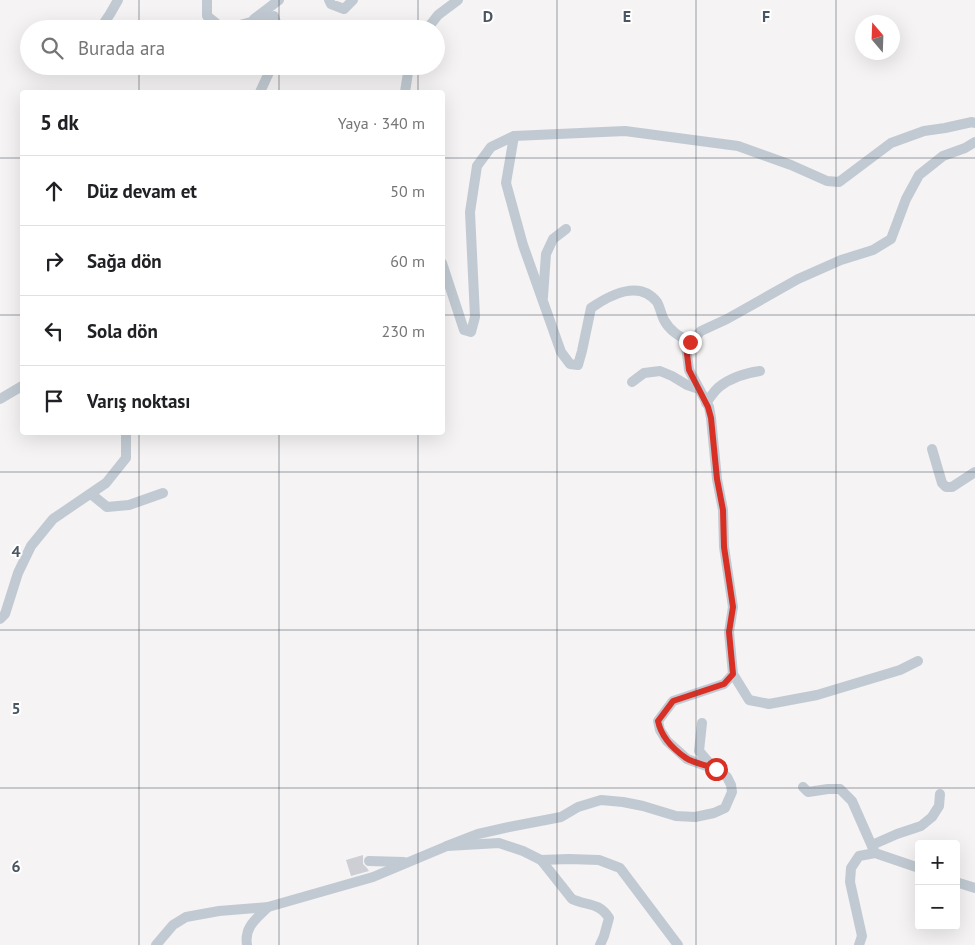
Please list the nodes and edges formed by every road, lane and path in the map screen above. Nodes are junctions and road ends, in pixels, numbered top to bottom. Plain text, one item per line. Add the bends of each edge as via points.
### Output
1 (118, 0) edge
2 (207, 0) edge
3 (279, 0) edge
4 (329, 0) edge
5 (353, 0) edge
6 (458, 0) edge
7 (106, 20) edge
8 (212, 20) edge
9 (252, 20) edge
10 (257, 20) edge
11 (275, 20) edge
12 (434, 20) edge
13 (268, 75) edge
14 (408, 75) edge
15 (261, 90) edge
16 (406, 90) edge
17 (975, 124) edge
18 (514, 136) junction
19 (975, 142) edge
20 (566, 229) dead end
21 (445, 272) edge
22 (542, 301) junction
23 (690, 342) junction
24 (760, 371) dead end
25 (632, 382) dead end
26 (20, 387) edge
27 (699, 389) junction
28 (0, 399) edge
29 (706, 403) junction
30 (126, 435) edge
31 (932, 449) dead end
32 (975, 472) edge
33 (163, 493) dead end
34 (91, 494) junction
35 (0, 619) edge
36 (918, 660) dead end
37 (733, 674) junction
38 (702, 723) dead end
39 (716, 769) junction
40 (803, 787) dead end
41 (940, 794) dead end
42 (447, 846) junction
43 (873, 849) junction
44 (540, 860) junction
45 (369, 861) dead end
46 (410, 861) junction
47 (915, 866) edge
48 (960, 883) edge
49 (975, 888) edge
50 (268, 907) junction
51 (156, 945) edge
52 (247, 945) edge
53 (600, 945) edge
54 (678, 945) edge
55 (859, 945) edge

1 - 7 street
2 - 8 street via 207,16
3 - 9 street
4 - 5 street via 344,9
6 - 12 street
10 - 11 street via 274,16
13 - 15 street
14 - 16 street
17 - 18 street via 924,131 891,142 839,182 828,181 738,146 625,131
18 - 21 street via 491,147 476,166 470,212 476,317 471,332 464,330
18 - 22 street via 506,183
19 - 23 street via 943,156 919,176 906,199 891,239 873,250 841,260 798,280 727,320 701,330
20 - 22 street via 552,239 546,254
22 - 23 street via 560,352 570,364 578,365 591,308 628,290 644,291 657,302 664,320 675,333
23 - 27 street via 686,346 689,370
24 - 29 street via 736,378 719,388
25 - 27 street via 644,373 660,371
26 - 28 street
27 - 29 street
29 - 37 street via 711,418 733,607 729,632
30 - 34 street via 126,458 106,483
31 - 32 street via 946,487
33 - 34 street via 129,505 107,507
34 - 35 street via 53,519 30,546 5,614
36 - 37 street via 900,670 818,695 769,704 749,700
37 - 39 street via 724,684 673,701 658,721 667,741 687,759
38 - 39 street via 699,752
39 - 42 street via 727,777 732,792 725,808 714,813 676,816 643,806 601,800 578,806 561,817 509,826
40 - 43 street via 808,792 840,789 852,801
41 - 43 street via 939,806 932,817 921,826 897,834
42 - 44 street via 499,843
42 - 46 street
43 - 47 street
43 - 55 street via 859,856 852,868 850,882 862,936
44 - 53 street via 572,899 595,906 610,918
44 - 54 street via 599,860 620,868
45 - 46 street
46 - 50 street via 373,878
48 - 49 street
50 - 51 street via 186,916 173,925
50 - 52 street via 250,925

